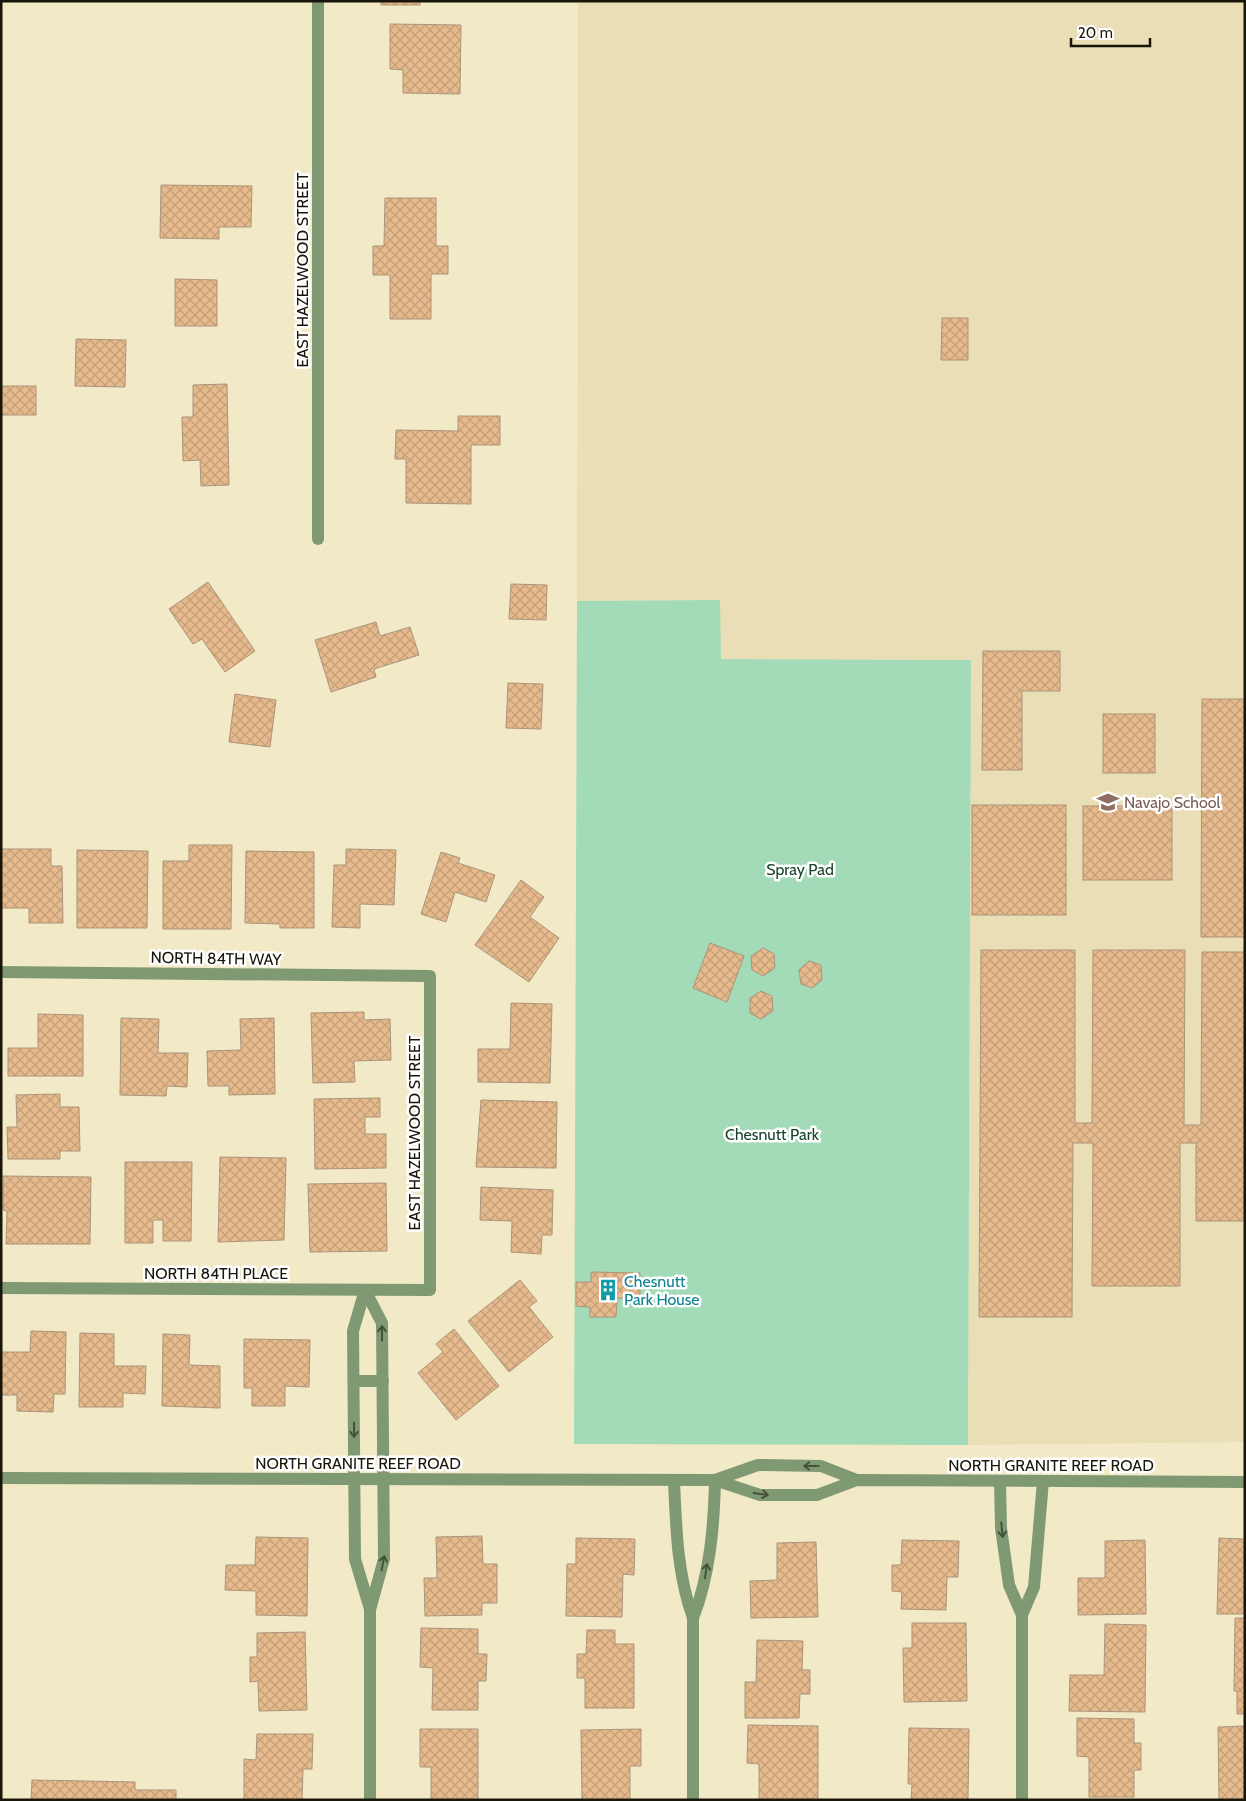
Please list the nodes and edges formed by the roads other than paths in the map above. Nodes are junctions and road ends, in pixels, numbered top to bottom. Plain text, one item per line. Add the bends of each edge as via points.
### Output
1 (318, 1) edge
2 (318, 539) dead end
3 (1, 972) edge
4 (430, 976) joint
5 (1, 1288) edge
6 (365, 1290) junction
7 (430, 1290) joint
8 (354, 1381) junction
9 (382, 1381) junction
10 (1, 1478) edge
11 (354, 1479) junction
12 (383, 1479) junction
13 (674, 1480) junction
14 (715, 1480) junction
15 (857, 1480) junction
16 (1000, 1481) junction
17 (1043, 1481) junction
18 (1245, 1482) edge
19 (370, 1610) junction
20 (1022, 1615) junction
21 (693, 1618) junction
22 (370, 1800) edge
23 (692, 1800) edge
24 (1022, 1800) edge

1 - 2 street, EAST HAZELWOOD STREET
3 - 4 street, NORTH 84TH WAY
4 - 7 street, EAST HAZELWOOD STREET
5 - 6 street, NORTH 84TH PLACE
6 - 7 street, NORTH 84TH PLACE
6 - 8 street via 353,1330
9 -> 6 street via 382,1322
8 - 9 street
8 -> 11 street
9 - 12 street
10 - 11 street, NORTH GRANITE REEF ROAD
11 - 12 street, NORTH GRANITE REEF ROAD
11 - 19 street via 355,1560
12 - 13 street, NORTH GRANITE REEF ROAD
19 -> 12 street via 384,1560
13 - 14 street, NORTH GRANITE REEF ROAD
13 - 21 street via 685,1595
14 -> 15 street, NORTH GRANITE REEF ROAD via 760,1495 817,1495
15 -> 14 street, NORTH GRANITE REEF ROAD via 822,1466 758,1465
21 -> 14 street via 702,1594 713,1523
15 - 16 street, NORTH GRANITE REEF ROAD
16 - 17 street, NORTH GRANITE REEF ROAD
16 -> 20 street via 1009,1585
17 - 18 street, NORTH GRANITE REEF ROAD
17 - 20 street via 1034,1586
19 - 22 street
20 - 24 street
21 - 23 street

